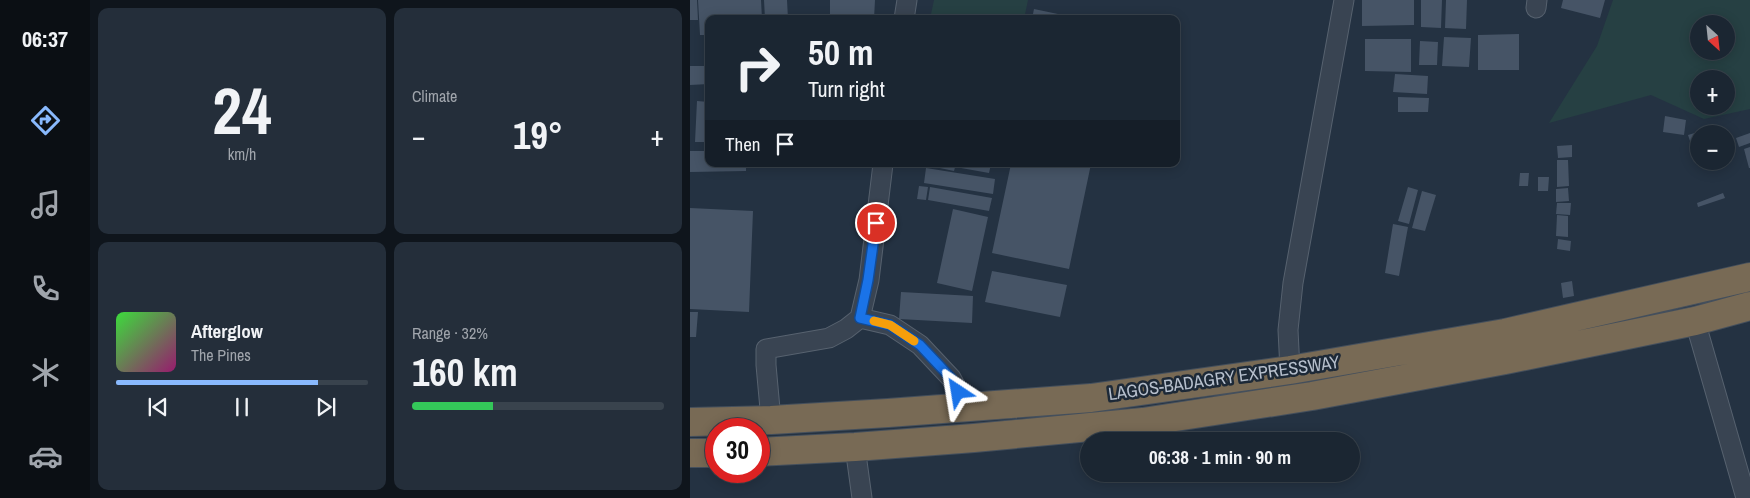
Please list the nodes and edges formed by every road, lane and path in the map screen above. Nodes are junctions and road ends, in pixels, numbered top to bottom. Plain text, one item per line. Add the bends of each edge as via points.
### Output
1 (907, 0) edge
2 (1344, 0) edge
3 (905, 15) edge
4 (883, 167) edge
5 (1750, 277) edge
6 (1750, 306) edge
7 (860, 318) junction
8 (1694, 321) junction
9 (1290, 370) junction
10 (966, 406) junction
11 (771, 420) junction
12 (690, 422) edge
13 (855, 447) junction
14 (770, 451) edge
15 (690, 453) edge
16 (705, 453) edge
17 (862, 498) edge
18 (1746, 498) edge

1 - 3 street
2 - 9 street via 1293,283 1288,330
4 - 7 street
5 - 9 highway, LAGOS-BADAGRY EXPRESSWAY via 1505,333
6 - 8 highway, LAGOS-BADAGRY EXPRESSWAY
7 - 10 street via 890,325 920,345 951,378
7 - 11 street via 829,338 766,349
8 - 13 highway, LAGOS-BADAGRY EXPRESSWAY via 1322,394 1143,422
8 - 18 street
9 - 10 highway, LAGOS-BADAGRY EXPRESSWAY via 1092,398
10 - 11 highway, LAGOS-BADAGRY EXPRESSWAY
11 - 12 highway, LAGOS-BADAGRY EXPRESSWAY
13 - 14 highway, LAGOS-BADAGRY EXPRESSWAY
13 - 17 street
15 - 16 highway

